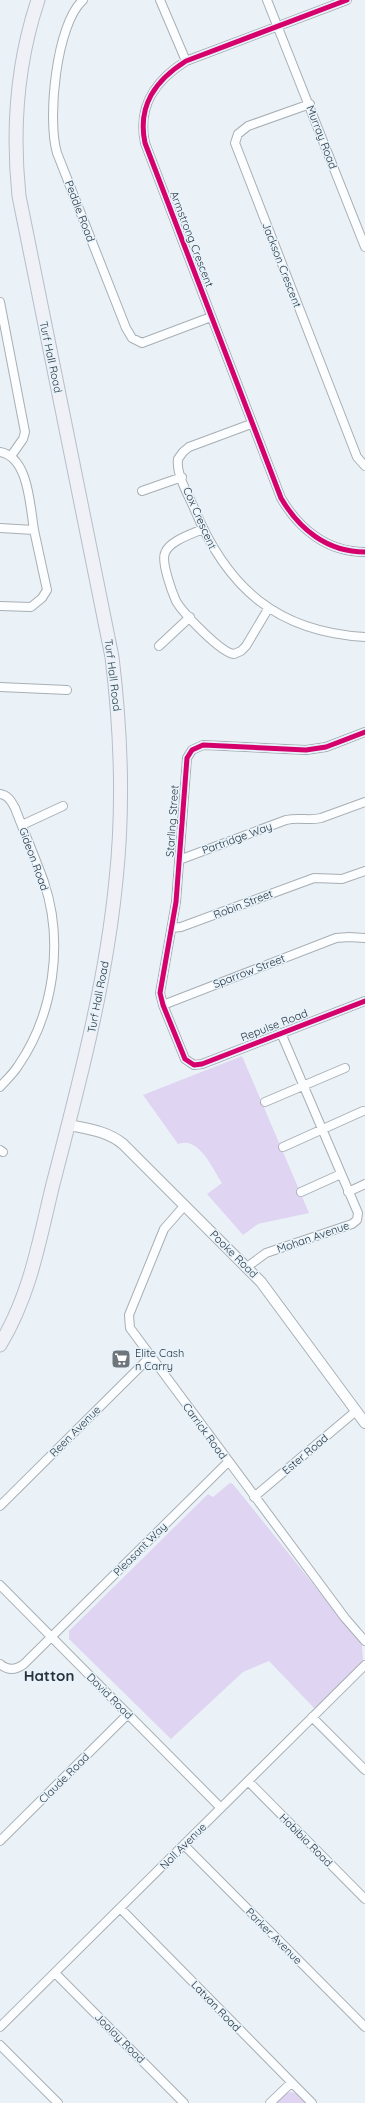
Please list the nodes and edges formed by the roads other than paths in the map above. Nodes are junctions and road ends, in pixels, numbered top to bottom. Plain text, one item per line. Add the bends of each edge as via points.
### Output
1 (38, 0) edge
2 (83, 0) edge
3 (160, 0) edge
4 (267, 0) edge
5 (347, 0) edge
6 (277, 27) junction
7 (186, 61) junction
8 (310, 104) junction
9 (365, 247) edge
10 (0, 302) edge
11 (211, 317) junction
12 (251, 424) junction
13 (0, 452) edge
14 (11, 456) junction
15 (365, 466) edge
16 (182, 476) junction
17 (142, 491) dead end
18 (0, 528) edge
19 (203, 529) junction
20 (34, 530) junction
21 (365, 552) edge
22 (0, 606) edge
23 (268, 609) junction
24 (190, 617) junction
25 (365, 637) edge
26 (158, 646) dead end
27 (0, 687) edge
28 (67, 690) dead end
29 (365, 732) edge
30 (0, 794) edge
31 (365, 802) edge
32 (63, 806) dead end
33 (22, 825) junction
34 (179, 860) junction
35 (365, 871) edge
36 (172, 928) junction
37 (365, 938) edge
38 (365, 1001) edge
39 (163, 1004) junction
40 (281, 1033) junction
41 (190, 1064) joint
42 (345, 1068) dead end
43 (303, 1086) junction
44 (0, 1087) edge
45 (265, 1102) dead end
46 (363, 1111) dead end
47 (69, 1125) junction
48 (322, 1130) junction
49 (283, 1147) dead end
50 (341, 1174) junction
51 (365, 1184) edge
52 (301, 1192) dead end
53 (348, 1192) junction
54 (185, 1205) junction
55 (247, 1267) junction
56 (0, 1345) edge
57 (150, 1357) junction
58 (356, 1411) junction
59 (365, 1423) edge
60 (228, 1462) junction
61 (254, 1497) junction
62 (0, 1506) edge
63 (0, 1585) edge
64 (52, 1637) junction
65 (365, 1641) edge
66 (0, 1664) edge
67 (365, 1665) edge
68 (128, 1714) junction
69 (312, 1717) junction
70 (365, 1770) edge
71 (248, 1781) junction
72 (221, 1808) junction
73 (0, 1841) edge
74 (184, 1845) junction
75 (365, 1899) edge
76 (120, 1908) junction
77 (55, 1972) junction
78 (0, 2027) edge
79 (365, 2027) edge
80 (0, 2045) edge
81 (291, 2082) junction
82 (58, 2103) edge
83 (184, 2103) edge
84 (270, 2103) edge
85 (312, 2103) edge

1 - 47 main road, Turf Hall Road via 25,52 17,104 16,153 19,196 108,636 116,694 121,765 119,840 111,924 88,1044
2 - 11 street, Peddie Road via 70,18 58,58 53,138 126,328 132,338 142,342
3 - 7 street
4 - 6 street, Murray Road
5 - 6 street, Armstrong Crescent
6 - 7 street, Armstrong Crescent
6 - 8 street, Murray Road
7 - 11 street, Armstrong Crescent via 167,74 150,94 144,112 143,134
8 - 9 street, Murray Road
8 - 15 street, Jackson Crescent via 248,126 238,134 235,143 357,457
10 - 14 street via 25,432
11 - 12 street, Armstrong Crescent
12 - 16 street, Cox Crescent via 182,452 178,462
12 - 21 street, Armstrong Crescent via 281,498 296,520 318,539 330,545 343,550
13 - 14 street
14 - 20 street via 24,474
16 - 17 street
16 - 19 street, Cox Crescent
18 - 20 street
19 - 23 street, Cox Crescent via 227,569
19 - 24 street via 170,546 164,558 176,601
20 - 22 street via 47,590 31,607
23 - 24 street via 246,646 234,654 222,649
23 - 25 street, Cox Crescent via 324,632
24 - 26 street
27 - 28 street
29 - 34 street, Starling Street via 319,749 202,745 192,750 187,758
30 - 33 street, Gideon Road via 11,800
31 - 34 street, Partridge Way via 321,818 294,818
32 - 33 street
33 - 44 street, Gideon Road via 44,882 51,913 54,955 51,987 40,1026 18,1067
34 - 36 street, Starling Street
35 - 36 street, Robin Street via 342,879 314,878 181,927
36 - 39 street, Starling Street via 160,986
37 - 39 street, Sparrow Street via 336,938
38 - 40 street, Repulse Road
39 - 41 street, Starling Street via 185,1059
40 - 41 street, Repulse Road via 202,1064
40 - 43 street, Mohan Avenue
42 - 43 street
43 - 45 street
43 - 48 street, Mohan Avenue
46 - 48 street
47 - 54 street, Pooke Road via 116,1138
47 - 56 main road, Turf Hall Road via 31,1276
48 - 49 street
48 - 50 street, Mohan Avenue
50 - 52 street
50 - 53 street, Mohan Avenue
51 - 53 street
53 - 55 street, Mohan Avenue via 358,1213 355,1223 266,1253
54 - 55 street, Pooke Road
54 - 57 street, Carrick Road via 164,1229 129,1315 131,1331
55 - 58 street, Pooke Road via 270,1293
57 - 60 street, Carrick Road
57 - 62 street, Reen Avenue
58 - 59 street, Pooke Road
58 - 61 street, Ester Road
60 - 61 street, Carrick Road
60 - 64 street, Pleasant Way
61 - 65 street, Carrick Road
63 - 64 street, David Road
64 - 66 street, Pleasant Way via 21,1667 10,1669
64 - 68 street, David Road
67 - 69 street, Noll Avenue
68 - 72 street, David Road
68 - 73 street, Claude Road
69 - 70 street
69 - 71 street, Noll Avenue
71 - 72 street, Noll Avenue
71 - 75 street, Habibia Road
72 - 74 street, Noll Avenue
74 - 76 street, Noll Avenue
74 - 79 street, Parker Avenue
76 - 77 street, Noll Avenue
76 - 81 street, Latvan Road
77 - 78 street, Noll Avenue
77 - 83 street, Joolay Road
80 - 82 street
81 - 84 street
81 - 85 street, Latvan Road

